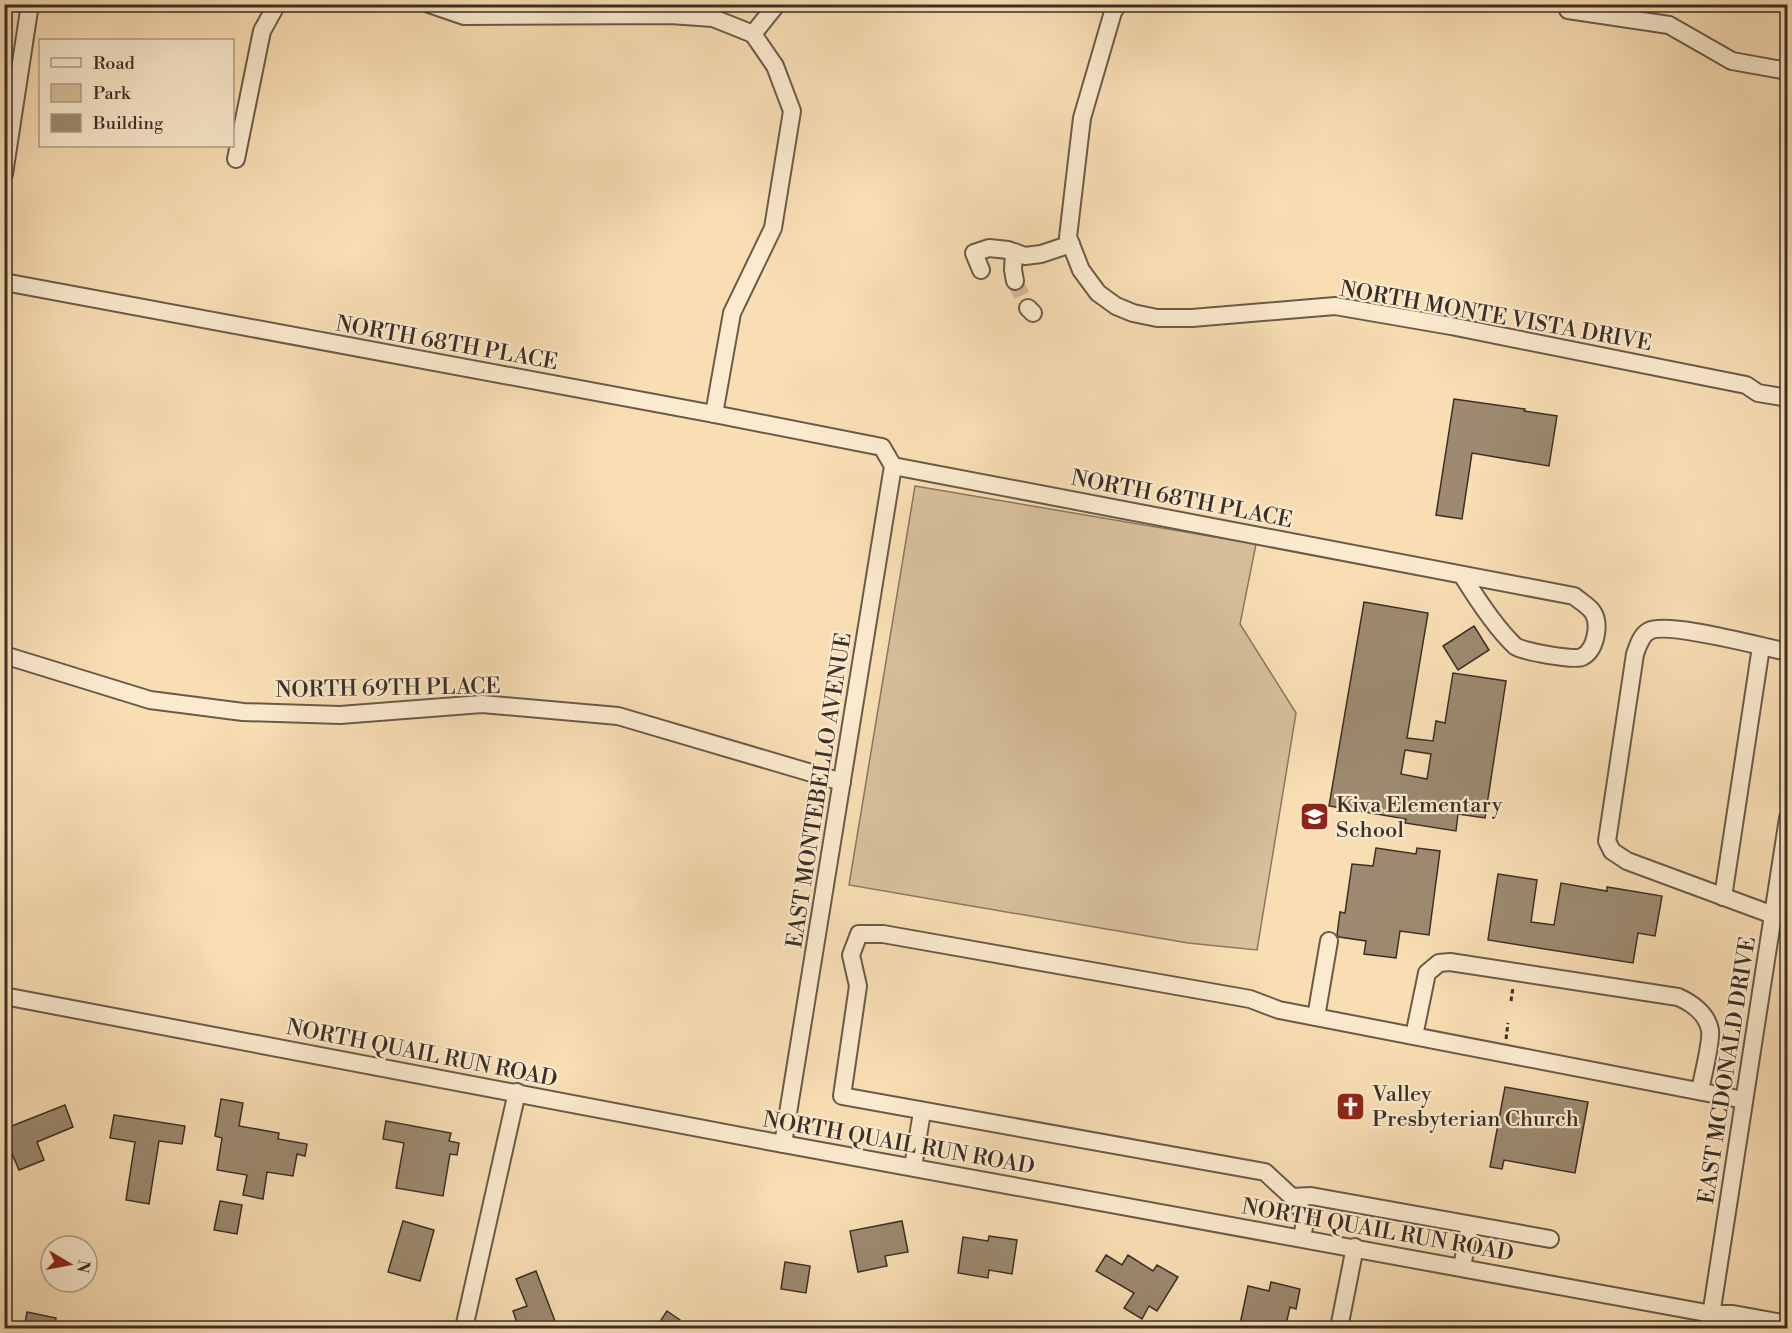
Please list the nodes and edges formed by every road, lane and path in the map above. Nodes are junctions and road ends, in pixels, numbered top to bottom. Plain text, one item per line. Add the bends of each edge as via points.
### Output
1 (30, 4) edge
2 (277, 4) edge
3 (429, 4) edge
4 (777, 4) edge
5 (1118, 4) edge
6 (1568, 10) dead end
7 (753, 34) junction
8 (13, 61) edge
9 (1788, 71) edge
10 (236, 159) dead end
11 (4, 174) edge
12 (1071, 244) junction
13 (1014, 252) junction
14 (981, 270) dead end
15 (1015, 280) tunnel mouth
16 (4, 282) edge
17 (1788, 398) edge
18 (714, 414) junction
19 (894, 466) junction
20 (1462, 575) junction
21 (1761, 647) junction
22 (1788, 652) edge
23 (4, 655) edge
24 (842, 782) junction
25 (1788, 818) edge
26 (1723, 897) junction
27 (1773, 915) junction
28 (1329, 940) dead end
29 (1514, 982) dead end
30 (4, 996) edge
31 (1511, 1000) dead end
32 (1316, 1017) junction
33 (1508, 1023) dead end
34 (1414, 1036) junction
35 (1505, 1043) dead end
36 (1700, 1091) junction
37 (517, 1092) junction
38 (1744, 1100) junction
39 (922, 1112) junction
40 (783, 1144) junction
41 (914, 1167) junction
42 (1292, 1197) junction
43 (1470, 1225) junction
44 (1302, 1238) junction
45 (1550, 1239) dead end
46 (1354, 1247) junction
47 (1462, 1267) junction
48 (1711, 1321) edge
49 (1788, 1324) edge
50 (464, 1329) edge
51 (1340, 1329) edge

1 - 8 street
2 - 10 street via 262,31
3 - 7 street via 464,16 713,18
4 - 7 street
5 - 12 street via 1082,118 1068,237
6 - 9 street via 1669,25 1732,61
7 - 18 street via 775,66 792,111 773,228 732,313
8 - 11 street
12 - 13 street via 1041,254 1025,256
12 - 17 street, NORTH MONTE VISTA DRIVE via 1081,270 1098,293 1133,313 1192,318 1335,306 1746,385 1758,393
13 - 14 street via 989,248 974,253
13 - 15 street
16 - 18 street, NORTH 68TH PLACE
18 - 19 street, NORTH 68TH PLACE via 882,447
19 - 20 street, NORTH 68TH PLACE
19 - 24 street, EAST MONTEBELLO AVENUE
20 - 20 street, NORTH 68TH PLACE via 1516,647 1569,659 1582,657 1591,648 1596,635 1594,613 1574,596
21 - 22 street
21 - 26 street
21 - 26 street via 1664,628 1649,631 1640,640 1633,668 1607,842 1612,852 1627,861
23 - 24 street, NORTH 69TH PLACE via 150,700 243,712 340,715 482,704 618,716
24 - 40 street, EAST MONTEBELLO AVENUE
25 - 27 street, EAST MCDONALD DRIVE
26 - 27 street
27 - 38 street, EAST MCDONALD DRIVE
28 - 32 street
29 - 31 path
30 - 37 street, NORTH QUAIL RUN ROAD
32 - 34 street
32 - 39 street via 1240,997 883,934 859,934 851,955 858,986 842,1096
33 - 35 path
34 - 36 street
34 - 36 street via 1426,973 1439,963 1678,997 1693,1004 1710,1030
36 - 38 street
37 - 40 street, NORTH QUAIL RUN ROAD
37 - 50 street
38 - 48 street, EAST MCDONALD DRIVE
39 - 41 street
39 - 42 street via 1265,1172
40 - 41 street, NORTH QUAIL RUN ROAD
41 - 44 street, NORTH QUAIL RUN ROAD
42 - 43 street
42 - 44 street via 1306,1216
43 - 45 street
43 - 47 street
44 - 46 street, NORTH QUAIL RUN ROAD
46 - 47 street, NORTH QUAIL RUN ROAD
46 - 51 street
47 - 48 street, NORTH QUAIL RUN ROAD
48 - 49 street, NORTH QUAIL RUN ROAD via 1733,1314

